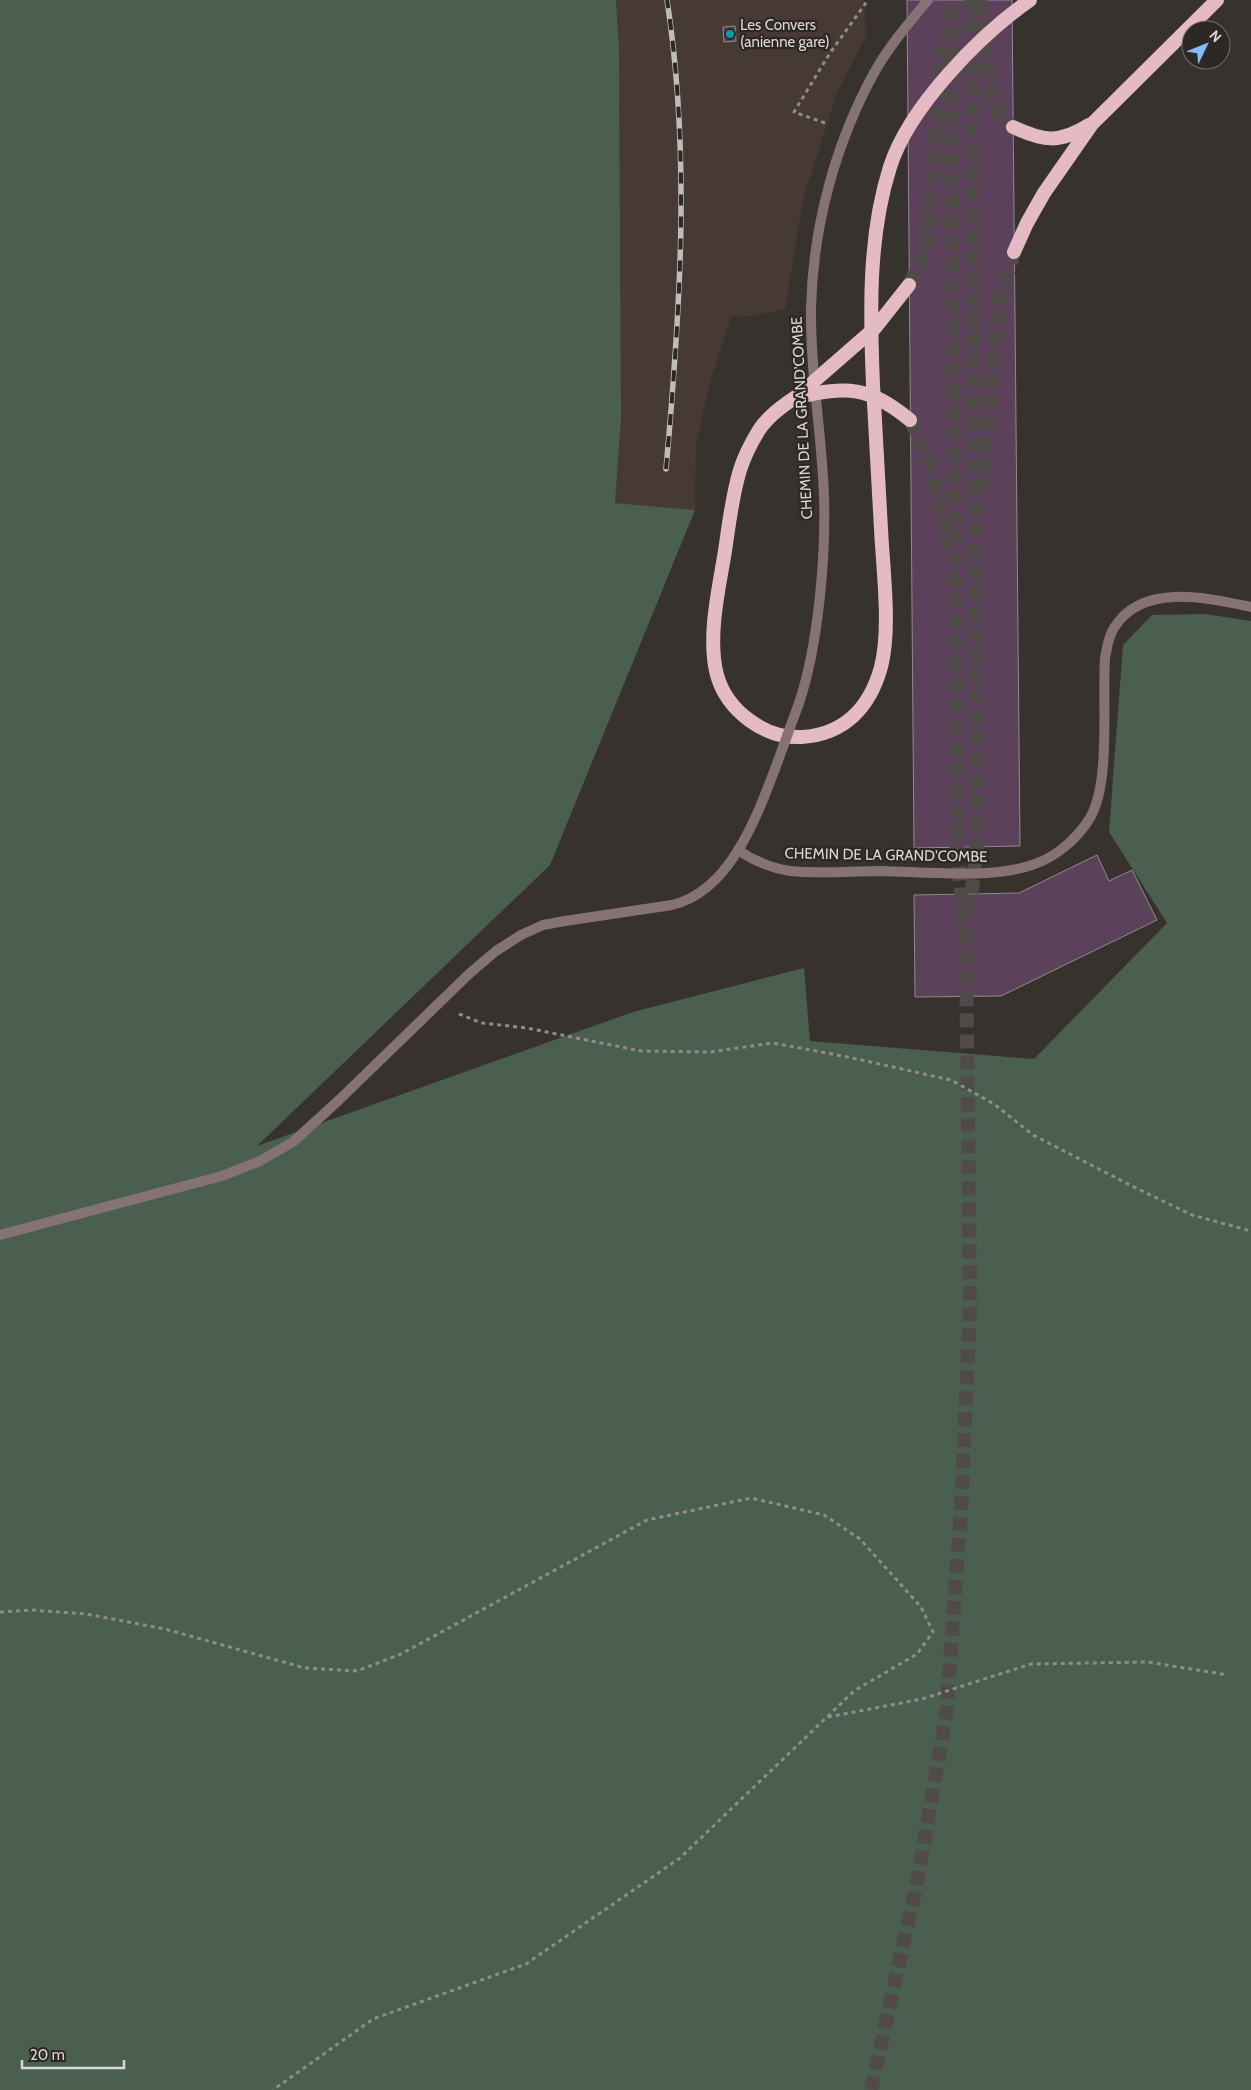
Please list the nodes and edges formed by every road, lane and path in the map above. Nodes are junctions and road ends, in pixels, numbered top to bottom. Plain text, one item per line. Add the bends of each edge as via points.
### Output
1 (868, 0) edge
2 (928, 0) edge
3 (1030, 0) edge
4 (1217, 0) edge
5 (804, 115) dead end
6 (1092, 124) junction
7 (1013, 127) tunnel mouth
8 (1014, 252) tunnel mouth
9 (909, 286) tunnel mouth
10 (796, 397) junction
11 (910, 420) tunnel mouth
12 (1251, 607) edge
13 (738, 850) junction
14 (443, 999) junction
15 (1251, 1231) edge
16 (0, 1235) edge
17 (0, 1612) edge
18 (1228, 1675) dead end
19 (827, 1717) junction
20 (273, 2090) edge

1 - 5 path via 794,112
2 - 13 street, CHEMIN DE LA GRAND'COMBE, bridge via 880,63 856,107 838,155 820,223 811,308 824,498 818,608 798,703 775,769
3 - 10 highway via 989,33 942,83 903,137 891,162 883,194 871,284 872,366 884,586 881,666 865,704 846,723 834,730 801,737 764,729 741,714 729,701 718,678 713,647 739,473 761,426
4 - 6 highway
6 - 7 highway via 1074,134 1052,139 1036,137
6 - 8 highway via 1044,193
9 - 10 highway, bridge via 875,328
10 - 11 highway, bridge via 855,390 878,398
12 - 13 street, CHEMIN DE LA GRAND'COMBE via 1197,598 1163,598 1136,606 1119,621 1111,634 1105,658 1100,794 1083,828 1045,860 1022,868 987,872 800,871 770,867
13 - 14 street via 712,885 687,902 543,925 521,934 496,951
14 - 15 path via 462,1016 482,1023 641,1051 710,1052 773,1043 951,1080 994,1104 1033,1135 1130,1185 1192,1215
14 - 16 street via 293,1142 260,1161 222,1176
17 - 19 path via 31,1610 86,1614 165,1629 305,1668 357,1671 401,1654 647,1520 751,1498 824,1515 860,1539 921,1607 933,1632 917,1654 854,1691
18 - 19 path via 1148,1662 1031,1664 922,1699
19 - 20 path via 680,1858 526,1964 373,2019

